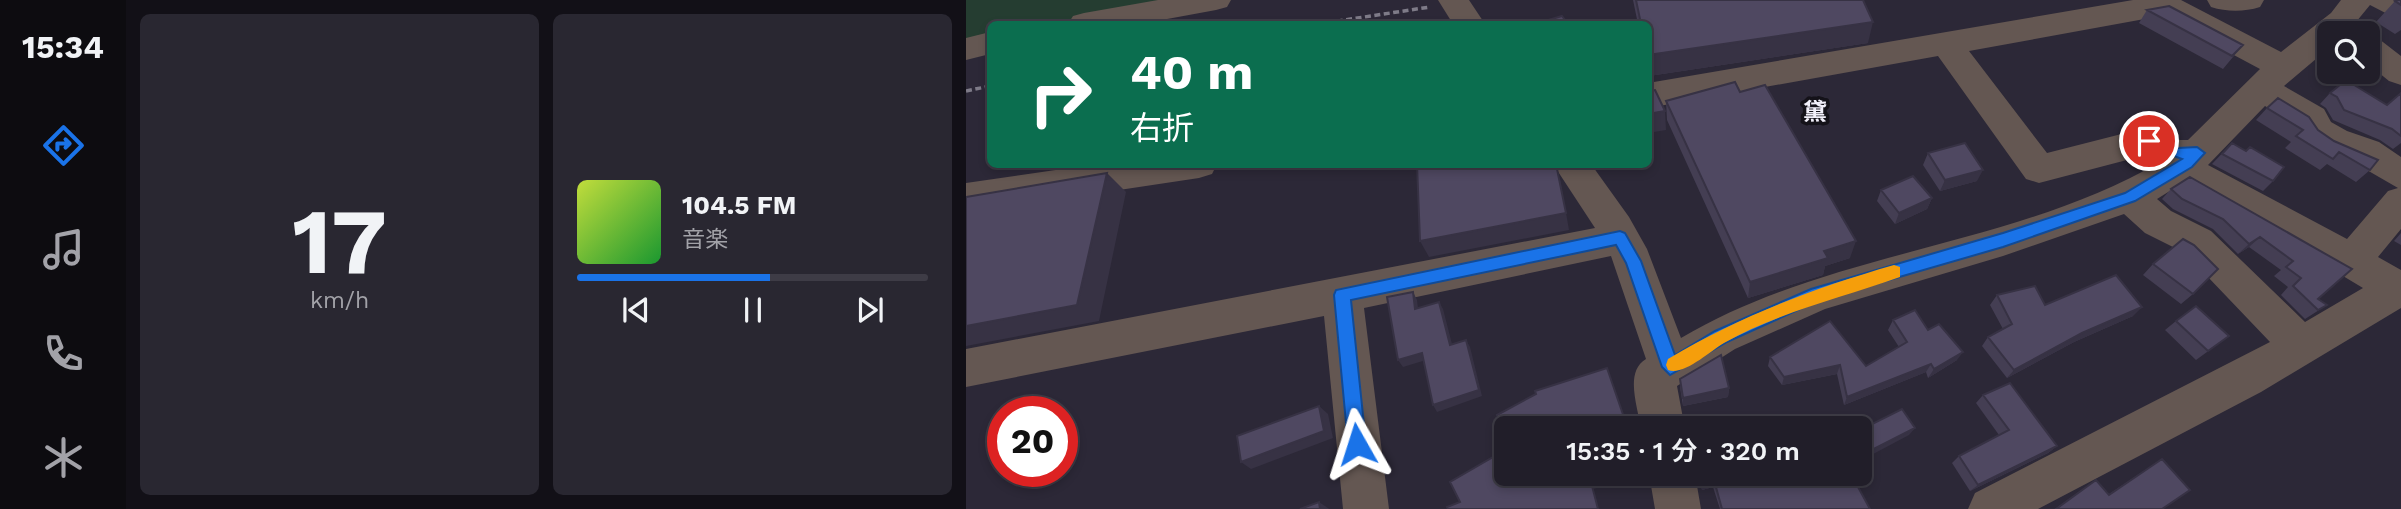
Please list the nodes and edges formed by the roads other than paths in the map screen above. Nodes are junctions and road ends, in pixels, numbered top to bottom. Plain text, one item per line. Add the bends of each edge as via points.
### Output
1 (1216, 0) edge
2 (2222, 0) edge
3 (2249, 0) edge
4 (2349, 19) edge
5 (1100, 21) edge
6 (987, 44) edge
7 (1946, 44) junction
8 (966, 49) edge
9 (2380, 56) edge
10 (2401, 73) edge
11 (2272, 78) junction
12 (1652, 95) edge
13 (2189, 160) junction
14 (1172, 168) edge
15 (1574, 168) edge
16 (2401, 175) edge
17 (2130, 197) junction
18 (966, 198) edge
19 (2401, 202) edge
20 (1620, 238) junction
21 (2352, 261) junction
22 (2399, 290) edge
23 (1342, 295) junction
24 (2301, 346) junction
25 (1670, 367) junction
26 (966, 368) edge
27 (1661, 416) edge
28 (1674, 486) edge
29 (1995, 508) edge
30 (1366, 509) edge
31 (1678, 509) edge

1 - 5 street
2 - 3 street
4 - 11 street
6 - 8 street
7 - 11 street via 2165,5
7 - 12 street
7 - 13 street via 2039,170 2149,141
9 - 10 street
11 - 13 street
11 - 16 street via 2319,131 2366,152
13 - 17 street
13 - 21 street
14 - 18 street
15 - 20 street
17 - 24 street via 2158,222 2198,242
17 - 25 street via 1817,294 1721,336
19 - 21 street
20 - 23 street
20 - 25 street via 1633,261
21 - 22 street
22 - 24 street
23 - 26 street
23 - 30 street
24 - 29 street
25 - 27 street via 1654,377
28 - 31 street

